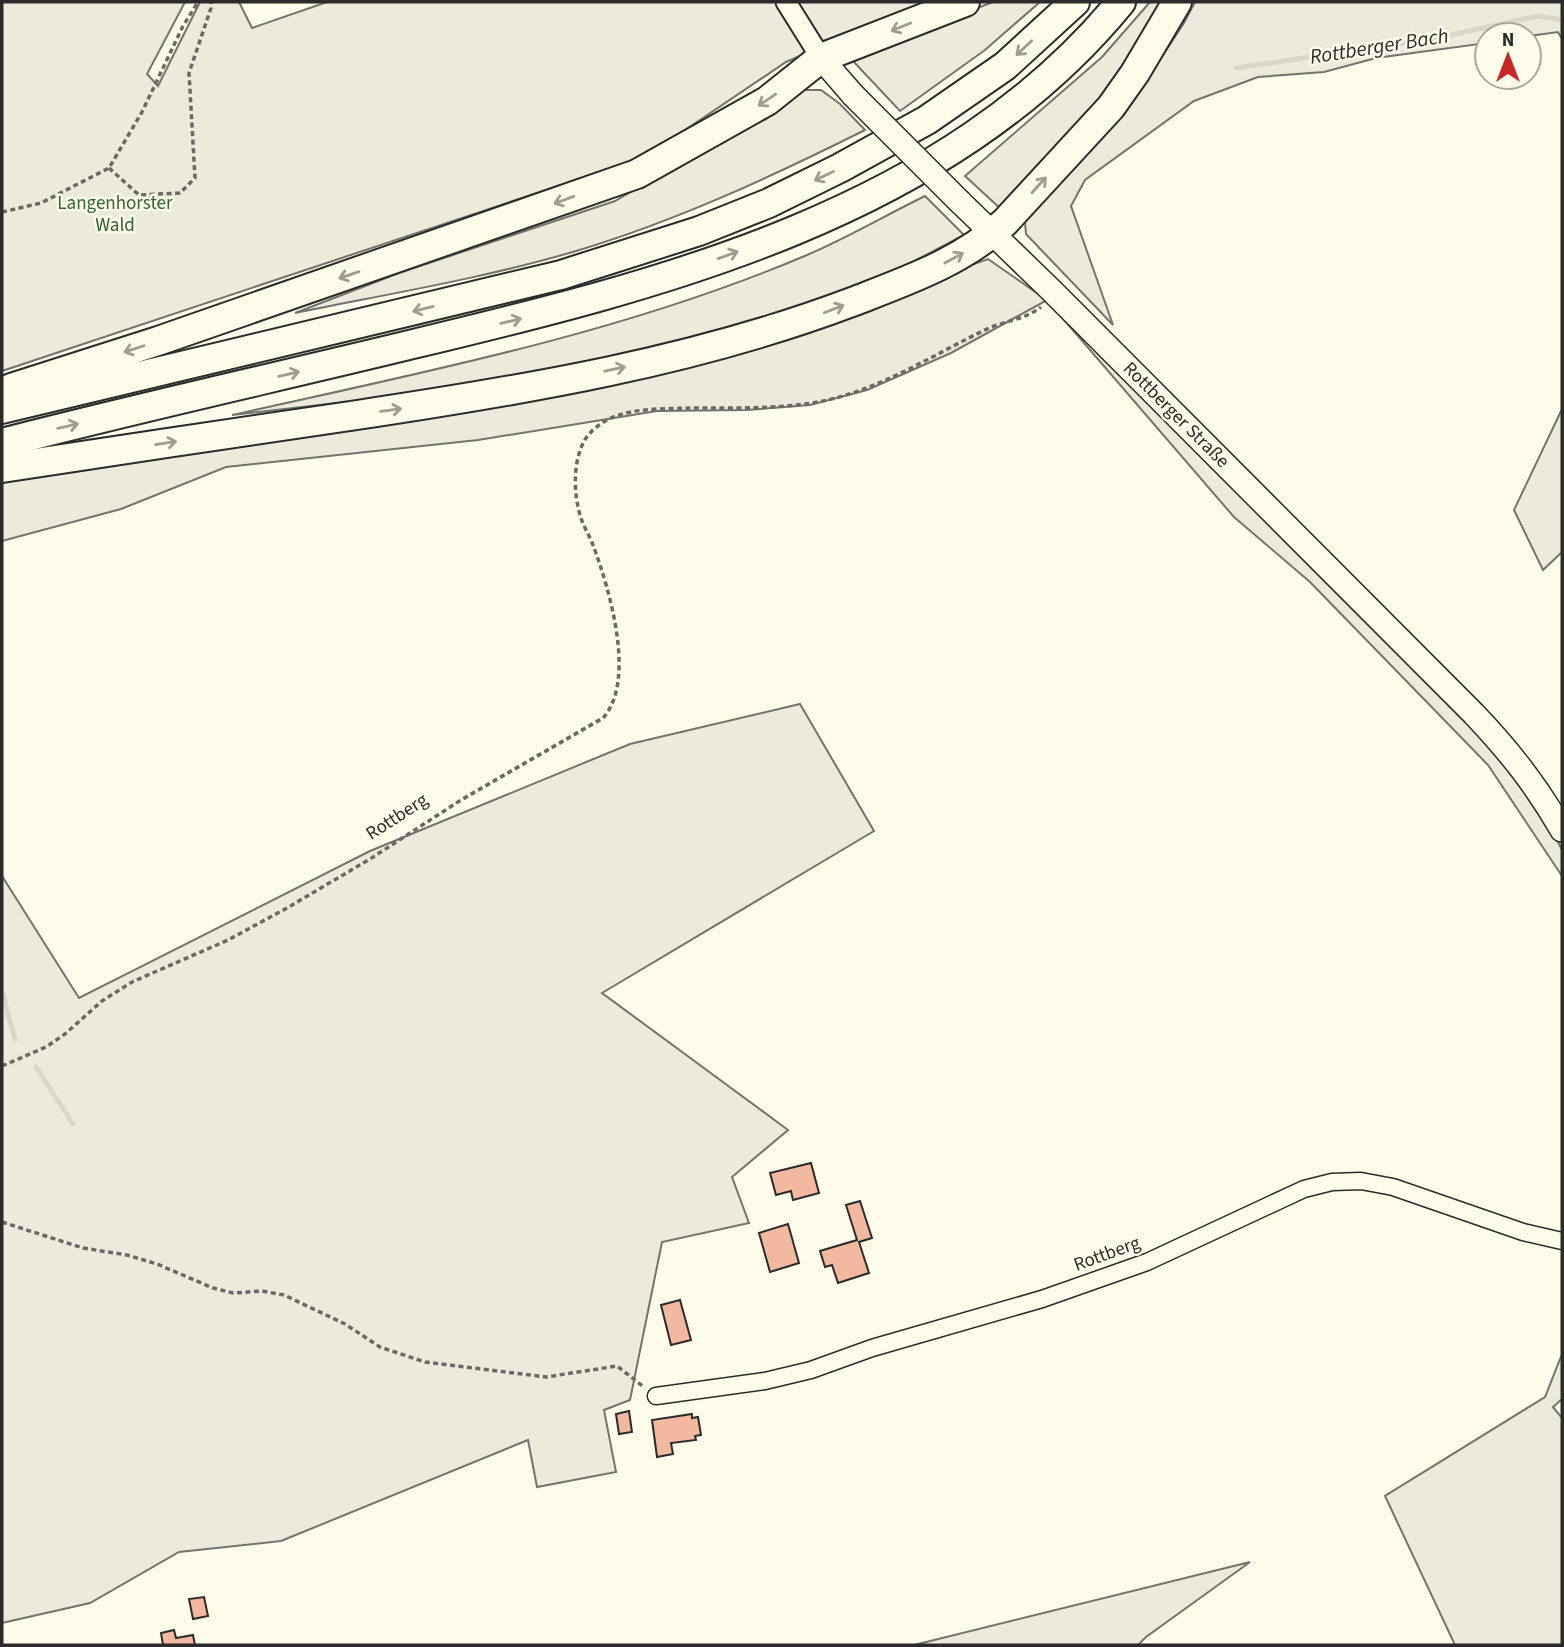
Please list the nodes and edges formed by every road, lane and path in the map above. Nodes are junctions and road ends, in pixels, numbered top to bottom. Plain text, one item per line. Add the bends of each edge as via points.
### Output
1 (198, 2) edge
2 (211, 2) edge
3 (786, 2) edge
4 (965, 2) edge
5 (1074, 2) edge
6 (1121, 2) edge
7 (1177, 2) edge
8 (821, 58) junction
9 (109, 168) junction
10 (2, 212) edge
11 (992, 234) junction
12 (1051, 290) junction
13 (2, 391) edge
14 (2, 409) edge
15 (2, 443) edge
16 (2, 468) edge
17 (1562, 830) edge
18 (2, 1066) edge
19 (2, 1222) edge
20 (1562, 1241) edge
21 (656, 1396) joint

1 - 9 path
2 - 9 path via 189,73 195,178 180,193 139,195
3 - 8 street, Rottberger Straße
4 -> 8 highway
5 -> 14 highway via 1005,66 928,120 804,186 699,231 561,275
15 -> 6 highway via 563,309 778,237 855,204 957,148 1039,86
11 -> 7 highway via 1111,107
8 - 11 main road, Rottberger Straße, bridge
8 -> 13 highway via 767,101 637,174
9 - 10 path via 41,203
11 - 12 main road, Rottberger Straße
16 -> 11 highway via 484,396 674,357 821,314 915,278
12 - 17 main road, Rottberger Straße via 1509,751
12 - 18 path, Rottberg via 1034,313 1004,321 886,380 837,397 771,406 658,409 616,416 600,424 586,438 576,485 581,518 593,545 618,642 616,695 603,718 287,908 228,940 131,982 46,1047
19 - 21 path via 83,1248 157,1264 213,1288 284,1296 345,1324 380,1347 425,1362 546,1377 617,1366
20 - 21 street, Rottberg via 1523,1233 1393,1187 1332,1182 1304,1189 1147,1262 1042,1299 811,1370

